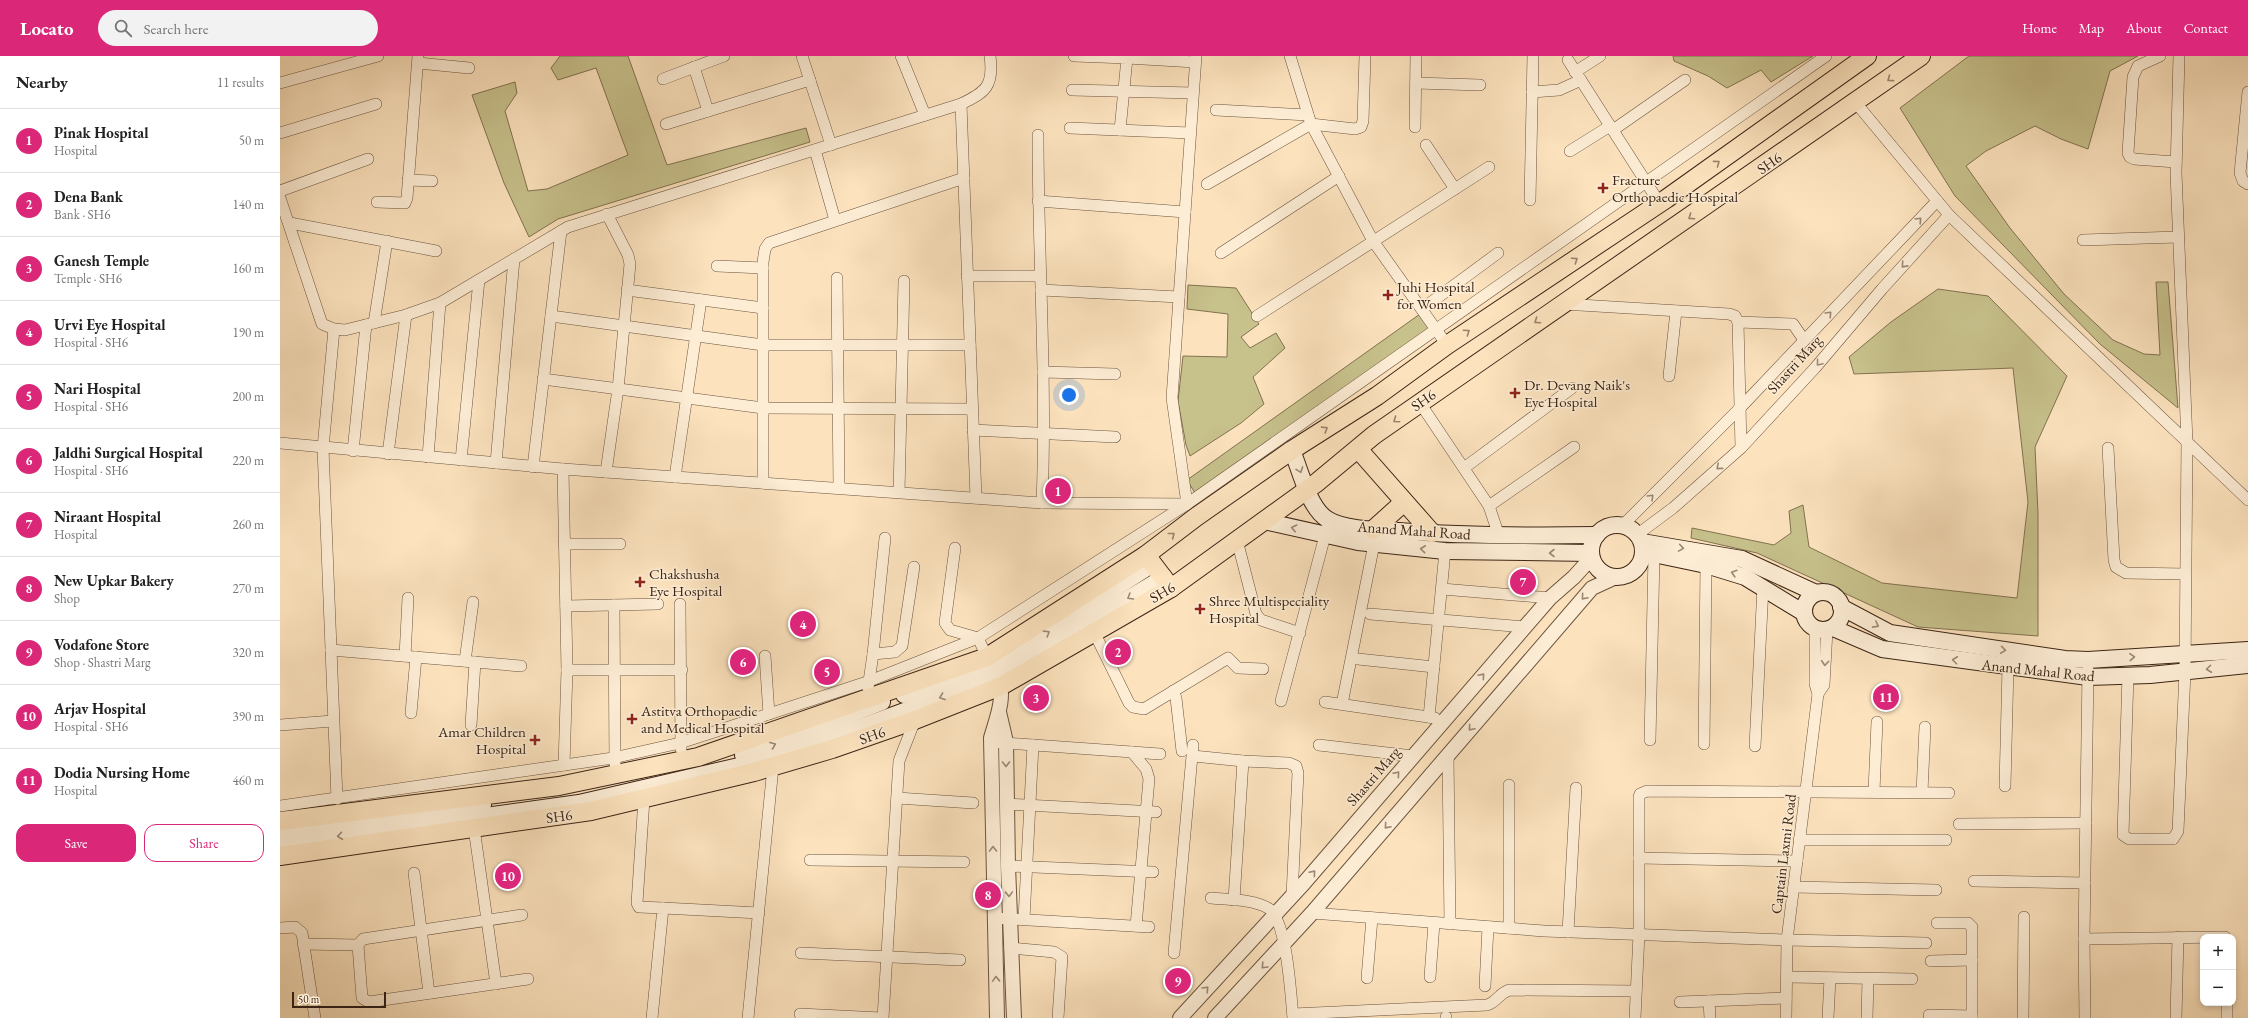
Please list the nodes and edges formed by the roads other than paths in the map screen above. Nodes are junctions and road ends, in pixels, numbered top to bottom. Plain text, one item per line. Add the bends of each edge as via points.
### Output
1 (378, 56) edge
2 (724, 56) edge
3 (802, 56) edge
4 (901, 56) edge
5 (990, 56) edge
6 (1074, 56) edge
7 (1290, 56) edge
8 (1365, 56) edge
9 (1416, 56) edge
10 (1533, 56) edge
11 (1600, 56) edge
12 (1826, 56) edge
13 (1867, 56) edge
14 (1921, 56) edge
15 (2160, 56) edge
16 (2179, 56) edge
17 (1127, 57) edge
18 (1195, 59) edge
19 (418, 60) edge
20 (1568, 60) dead end
21 (694, 67) junction
22 (469, 68) dead end
23 (1578, 76) junction
24 (663, 79) dead end
25 (810, 80) junction
26 (1685, 80) dead end
27 (280, 83) edge
28 (1416, 83) junction
29 (1480, 85) dead end
30 (1072, 90) dead end
31 (1124, 92) junction
32 (1532, 92) junction
33 (2248, 92) edge
34 (1193, 93) junction
35 (1856, 103) junction
36 (376, 104) dead end
37 (961, 104) junction
38 (1216, 110) dead end
39 (708, 111) junction
40 (925, 115) junction
41 (1310, 120) junction
42 (666, 124) dead end
43 (1415, 126) dead end
44 (1070, 128) dead end
45 (1611, 128) junction
46 (1120, 130) junction
47 (280, 133) edge
48 (1190, 133) junction
49 (1038, 134) dead end
50 (831, 145) junction
51 (1426, 145) dead end
52 (815, 150) junction
53 (1570, 151) dead end
54 (368, 159) dead end
55 (2176, 162) junction
56 (1489, 167) dead end
57 (1339, 176) junction
58 (964, 178) junction
59 (408, 180) junction
60 (432, 181) dead end
61 (1647, 183) junction
62 (1207, 184) dead end
63 (2248, 184) edge
64 (1455, 189) junction
65 (280, 191) edge
66 (280, 198) edge
67 (1530, 200) dead end
68 (1038, 201) junction
69 (1937, 201) junction
70 (377, 202) dead end
71 (1660, 204) junction
72 (1185, 212) junction
73 (607, 214) junction
74 (1949, 215) junction
75 (835, 220) junction
76 (290, 223) junction
77 (561, 231) junction
78 (2178, 237) junction
79 (2083, 240) dead end
80 (387, 241) junction
81 (1374, 242) junction
82 (436, 251) dead end
83 (1221, 253) dead end
84 (1498, 253) dead end
85 (514, 259) junction
86 (717, 266) dead end
87 (763, 268) junction
88 (967, 276) junction
89 (1040, 276) junction
90 (837, 278) dead end
91 (479, 280) junction
92 (904, 281) dead end
93 (627, 290) junction
94 (1041, 290) junction
95 (1179, 296) junction
96 (701, 300) junction
97 (440, 303) junction
98 (1563, 304) junction
99 (763, 308) junction
100 (1422, 309) junction
101 (1676, 311) junction
102 (406, 315) junction
103 (551, 316) junction
104 (1257, 316) dead end
105 (1738, 322) junction
106 (370, 324) junction
107 (624, 326) junction
108 (334, 329) junction
109 (1436, 330) junction
110 (696, 336) junction
111 (1804, 340) junction
112 (838, 343) junction
113 (903, 344) junction
114 (763, 345) junction
115 (970, 345) junction
116 (1448, 345) junction
117 (1043, 372) junction
118 (1115, 374) dead end
119 (1669, 376) dead end
120 (543, 379) junction
121 (1572, 388) dead end
122 (618, 389) junction
123 (688, 398) junction
124 (1420, 403) junction
125 (763, 408) junction
126 (838, 408) junction
127 (1740, 408) junction
128 (901, 409) junction
129 (972, 410) junction
130 (973, 430) junction
131 (1045, 435) junction
132 (1115, 437) dead end
133 (1290, 442) junction
134 (2187, 442) junction
135 (280, 443) edge
136 (1574, 447) dead end
137 (322, 448) junction
138 (1741, 448) junction
139 (2108, 448) dead end
140 (1358, 449) junction
141 (353, 451) junction
142 (388, 454) junction
143 (428, 457) junction
144 (461, 460) junction
145 (496, 463) junction
146 (532, 467) junction
147 (1464, 468) junction
148 (563, 469) junction
149 (606, 472) junction
150 (675, 477) junction
151 (763, 483) junction
152 (839, 488) junction
153 (1307, 490) junction
154 (899, 492) junction
155 (976, 498) junction
156 (2247, 499) edge
157 (1404, 502) junction
158 (1042, 503) junction
159 (1489, 506) junction
160 (1191, 510) junction
161 (1264, 521) junction
162 (1623, 525) junction
163 (1327, 528) junction
164 (1432, 533) junction
165 (1597, 535) junction
166 (1499, 536) junction
167 (1373, 537) junction
168 (885, 538) dead end
169 (1237, 540) junction
170 (564, 544) junction
171 (620, 544) dead end
172 (1645, 546) junction
173 (954, 548) dead end
174 (1445, 551) junction
175 (1592, 555) junction
176 (1706, 565) junction
177 (914, 567) dead end
178 (1158, 571) junction
179 (2185, 574) junction
180 (1616, 577) junction
181 (1762, 587) junction
182 (1442, 589) junction
183 (1816, 593) junction
184 (408, 598) dead end
185 (1550, 598) junction
186 (473, 602) dead end
187 (658, 604) dead end
188 (680, 604) dead end
189 (614, 605) junction
190 (566, 606) junction
191 (1841, 606) junction
192 (1804, 613) junction
193 (1370, 614) dead end
194 (1439, 618) junction
195 (1525, 627) junction
196 (1825, 629) junction
197 (1094, 632) junction
198 (1300, 633) junction
199 (978, 638) junction
200 (331, 650) junction
201 (2248, 650) edge
202 (873, 654) junction
203 (2185, 654) junction
204 (405, 656) junction
205 (765, 656) dead end
206 (416, 657) junction
207 (1358, 659) dead end
208 (2088, 660) junction
209 (470, 661) junction
210 (2248, 665) edge
211 (521, 666) dead end
212 (1434, 667) junction
213 (2008, 667) junction
214 (1263, 669) dead end
215 (567, 670) junction
216 (615, 670) junction
217 (682, 670) junction
218 (994, 672) junction
219 (2184, 672) junction
220 (2128, 675) junction
221 (2088, 677) junction
222 (867, 682) junction
223 (1173, 691) junction
224 (1336, 692) dead end
225 (868, 700) junction
226 (1280, 701) dead end
227 (1325, 702) dead end
228 (1342, 704) junction
229 (999, 712) junction
230 (411, 713) dead end
231 (769, 714) junction
232 (1429, 717) junction
233 (1445, 719) junction
234 (915, 720) junction
235 (334, 721) junction
236 (1877, 722) dead end
237 (471, 724) dead end
238 (280, 725) edge
239 (1925, 727) dead end
240 (1650, 740) dead end
241 (991, 742) junction
242 (1006, 742) junction
243 (680, 743) junction
244 (1704, 744) dead end
245 (1033, 745) junction
246 (1193, 745) dead end
247 (1319, 745) dead end
248 (1755, 746) dead end
249 (1182, 751) dead end
250 (1132, 752) junction
251 (1160, 754) dead end
252 (1448, 755) junction
253 (1193, 756) junction
254 (1413, 756) junction
255 (684, 760) junction
256 (1243, 762) junction
257 (564, 765) junction
258 (615, 766) junction
259 (773, 766) junction
260 (1509, 785) dead end
261 (2005, 786) dead end
262 (1576, 788) dead end
263 (1805, 791) junction
264 (1874, 791) junction
265 (1922, 792) junction
266 (1949, 793) dead end
267 (897, 798) junction
268 (337, 799) junction
269 (644, 799) junction
270 (973, 803) dead end
271 (1006, 804) junction
272 (1031, 804) junction
273 (280, 806) edge
274 (1151, 811) junction
275 (280, 821) edge
276 (2086, 823) junction
277 (1959, 824) dead end
278 (474, 828) junction
279 (280, 830) edge
280 (1799, 840) junction
281 (1946, 840) dead end
282 (280, 844) edge
283 (280, 856) edge
284 (1639, 858) junction
285 (810, 860) dead end
286 (893, 861) junction
287 (1797, 861) junction
288 (964, 862) dead end
289 (1008, 866) junction
290 (1028, 867) junction
291 (1141, 872) junction
292 (1153, 872) dead end
293 (414, 873) dead end
294 (1974, 880) dead end
295 (2085, 883) junction
296 (1794, 887) junction
297 (1936, 890) dead end
298 (1292, 895) junction
299 (1211, 898) dead end
300 (1234, 900) junction
301 (663, 908) junction
302 (759, 913) junction
303 (1312, 913) junction
304 (1275, 914) junction
305 (522, 915) dead end
306 (2024, 917) dead end
307 (994, 918) junction
308 (1010, 918) junction
309 (1372, 918) junction
310 (1024, 919) junction
311 (487, 921) junction
312 (1434, 923) junction
313 (1937, 923) dead end
314 (1450, 924) junction
315 (1136, 926) junction
316 (1149, 927) dead end
317 (1488, 927) junction
318 (280, 928) edge
319 (1509, 928) junction
320 (422, 930) junction
321 (1568, 932) junction
322 (1639, 934) junction
323 (2178, 937) junction
324 (2200, 937) edge
325 (1787, 940) junction
326 (2084, 940) junction
327 (1284, 943) junction
328 (1926, 943) dead end
329 (303, 944) junction
330 (358, 945) junction
331 (1010, 948) junction
332 (801, 953) dead end
333 (1174, 953) dead end
334 (887, 957) junction
335 (960, 960) dead end
336 (1972, 960) junction
337 (1931, 961) dead end
338 (1430, 977) dead end
339 (1787, 977) junction
340 (1367, 978) dead end
341 (1830, 978) junction
342 (1868, 978) junction
343 (528, 979) dead end
344 (1912, 979) dead end
345 (496, 984) junction
346 (1485, 986) dead end
347 (1636, 991) junction
348 (429, 993) junction
349 (1786, 998) junction
350 (1709, 1001) junction
351 (1680, 1002) dead end
352 (2227, 1006) edge
353 (800, 1014) dead end
354 (1369, 1014) edge
355 (1929, 1015) dead end
356 (1293, 1016) edge
357 (1972, 1017) edge
358 (315, 1018) edge
359 (652, 1018) edge
360 (748, 1018) edge
361 (882, 1018) edge
362 (997, 1018) edge
363 (1014, 1018) edge
364 (1058, 1018) edge
365 (1180, 1018) edge
366 (1215, 1018) edge
367 (1635, 1018) edge
368 (1710, 1018) edge
369 (1786, 1018) edge
370 (1828, 1018) edge
371 (1867, 1018) edge
372 (2023, 1018) edge
373 (2085, 1018) edge
374 (2176, 1018) edge
375 (2227, 1018) edge

1 - 27 street
2 - 21 street
3 - 25 street
4 - 40 street
5 - 37 street via 992,75 986,89
6 - 17 street
7 - 41 street
8 - 41 street via 1361,127
9 - 28 street
10 - 32 street
11 - 23 street
12 - 61 street
71 -> 13 main road
14 -> 35 main road, SH6
15 - 55 street via 2138,66 2133,77 2128,153 2134,159
16 - 55 street
17 - 18 street
17 - 31 street
18 - 34 street
19 - 22 street
19 - 59 street
20 - 23 street
21 - 24 street
21 - 39 street
23 - 32 street via 1559,90
23 - 45 street
25 - 39 street
25 - 50 street
26 - 45 street
28 - 29 street
28 - 43 street
30 - 31 street
31 - 34 street
31 - 46 street
32 - 67 street
33 - 63 street via 2240,173 2243,181
34 - 48 street
35 - 69 street
35 -> 98 main road, SH6
36 - 47 street
37 - 40 street
37 - 58 street
38 - 41 street
39 - 42 street
40 - 50 street
41 - 57 street
41 - 62 street
44 - 46 street
45 - 53 street
45 - 61 street
46 - 48 street
48 - 72 street
49 - 68 street
50 - 52 street
51 - 64 street
52 - 73 street
52 - 75 street
54 - 65 street
55 - 78 street
56 - 64 street
57 - 81 street
57 - 83 street
58 - 75 street
58 - 88 street
59 - 60 street
59 - 70 street via 405,203
61 - 71 street
61 - 109 street
64 - 81 street
66 - 76 street
68 - 72 street
68 - 89 street
69 - 74 street
111 -> 69 street, Shastri Marg
116 -> 71 main road
72 - 95 street
73 - 77 street
73 - 93 street via 628,254 630,264
74 - 134 street
74 -> 138 street, Shastri Marg
75 - 87 street via 769,243 765,249
76 - 80 street
76 - 108 street via 322,324
77 - 85 street
77 - 103 street
78 - 79 street
78 - 134 street
80 - 82 street
80 - 106 street
81 - 100 street
81 - 104 street
84 - 100 street
85 - 91 street
85 - 145 street
86 - 87 street
87 - 99 street
88 - 89 street
88 - 115 street
89 - 94 street
90 - 112 street
91 - 97 street
91 - 144 street
92 - 113 street
93 - 96 street
93 - 107 street
94 - 95 street
94 - 117 street
95 - 160 street via 1172,398
96 - 99 street
96 - 110 street
97 - 102 street
97 - 143 street
98 - 101 street
98 -> 124 main road, SH6
99 - 114 street
100 - 109 street
101 - 105 street via 1729,314 1735,316
101 - 119 street
102 - 106 street
102 - 142 street
103 - 107 street
103 - 120 street
105 - 111 street via 1793,324
105 - 127 street
106 - 108 street via 345,330
106 - 141 street
107 - 110 street
107 - 122 street
108 - 137 street
109 - 116 street
109 - 133 street
110 - 114 street
110 - 123 street
111 - 127 street, Shastri Marg
112 - 113 street
112 - 114 street
112 - 126 street
113 - 115 street
113 - 128 street
114 - 125 street
115 - 129 street
133 -> 116 main road via 1377,396
117 - 118 street
117 - 131 street
120 - 122 street
120 - 146 street
121 - 147 street
122 - 123 street
122 - 149 street
123 - 125 street
123 - 150 street
124 -> 140 main road, SH6
124 - 147 street
125 - 126 street
125 - 151 street
126 - 128 street
126 - 152 street
127 - 138 street
162 -> 127 street, Shastri Marg
128 - 129 street
128 - 154 street
129 - 130 street
130 - 131 street
130 - 155 street
131 - 132 street
131 - 158 street
133 -> 153 main road, Anand Mahal Road
133 - 160 main road
134 - 156 street
134 - 179 street
135 - 137 street
136 - 159 street
137 - 141 street
137 - 200 street
138 -> 172 street, Shastri Marg via 1672,508
139 - 179 street via 2116,567 2126,573
140 - 153 main road, SH6
140 - 157 main road
141 - 142 street
142 - 143 street
143 - 144 street
144 - 145 street
145 - 146 street
146 - 148 street
147 - 159 street
148 - 149 street
148 - 170 street
149 - 150 street
150 - 151 street
151 - 152 street
152 - 154 street
153 - 161 main road, SH6
153 - 163 main road, Anand Mahal Road
154 - 155 street
155 - 158 street
157 - 164 main road
157 - 167 main road
158 - 160 street
159 - 166 street
178 -> 160 main road
160 - 199 street
163 -> 161 main road, Anand Mahal Road
161 - 169 main road, SH6
162 - 165 main road via 1606,527
162 - 172 main road
163 - 167 main road, Anand Mahal Road
163 - 198 street
164 - 166 main road, Anand Mahal Road
164 - 167 main road, Anand Mahal Road
165 - 166 main road, Anand Mahal Road
165 - 175 main road via 1593,540
174 -> 167 main road, Anand Mahal Road
167 - 228 street
168 - 202 street
169 - 178 main road, SH6
169 - 198 street via 1256,614 1261,620
170 - 171 street
170 - 190 street
172 - 176 main road
172 - 180 main road via 1638,567 1624,576
172 -> 183 main road via 1742,559
172 - 240 street
173 - 199 street via 944,623 950,630
175 -> 174 main road, Anand Mahal Road
174 - 182 street
175 - 180 main road via 1601,571
175 - 185 street, Shastri Marg via 1574,577
181 -> 176 main road via 1745,577
176 - 244 street
177 - 202 street via 902,646 895,652
178 -> 197 main road, SH6
178 - 218 main road
178 - 218 main road, SH6 via 1035,627
179 - 203 street
180 -> 252 street via 1592,588
181 - 192 main road
181 - 248 street
182 - 185 street
182 - 194 street
183 - 191 main road via 1829,593
183 - 192 main road via 1807,601
184 - 204 street
185 - 195 street, Shastri Marg
186 - 209 street
187 - 189 street
188 - 217 street
189 - 190 street
189 - 216 street
190 - 215 street
191 - 196 main road via 1840,619
191 -> 208 main road, Anand Mahal Road via 1890,632 2065,659
192 - 196 main road via 1805,619
193 - 194 street
194 - 195 street
194 - 212 street
233 -> 195 street, Shastri Marg
213 -> 196 main road, Anand Mahal Road via 1882,649
196 - 263 street, Captain Laxmi Road via 1824,685 1818,694
197 - 218 main road, SH6
197 - 223 street via 1133,707 1144,708
198 - 226 street
199 - 218 street
199 - 222 street
200 - 204 street
200 - 235 street
201 - 203 main road, Anand Mahal Road
202 - 222 street
208 -> 203 main road, Anand Mahal Road
203 - 219 street
204 - 206 street
205 - 231 street
206 - 209 street
206 - 230 street
207 - 212 street
208 - 221 street
209 - 211 street
209 - 237 street
210 -> 219 main road, Anand Mahal Road
212 - 232 street
213 - 221 main road, Anand Mahal Road
213 - 261 street
214 - 223 street via 1238,668 1228,658
215 - 216 street
215 - 257 street
216 - 217 street
216 - 258 street
217 - 243 street
218 - 225 main road, SH6
218 - 229 street
218 - 234 main road, SH6
279 -> 218 main road via 590,791 755,752 889,699
218 -> 282 main road via 766,760 579,803
219 - 220 main road, Anand Mahal Road
219 - 220 street via 2178,831 2173,838 2129,839 2123,835
220 - 221 main road, Anand Mahal Road
221 - 276 street
222 - 225 street
222 - 231 street
223 - 249 street
224 - 228 street
225 - 255 main road, SH6
227 - 228 street
228 - 232 street
229 - 241 street
229 - 242 street
231 - 243 street
232 - 233 street
233 - 254 street, Shastri Marg
234 - 259 main road, SH6 via 832,749
234 - 267 street via 899,761
235 - 238 street
235 - 268 street
236 - 264 street
239 - 265 street
241 - 242 street
307 -> 241 street
242 - 245 street
242 -> 271 street
243 - 255 street
243 - 258 street
245 - 250 street
245 - 272 street
246 - 253 street
247 - 254 street
250 - 251 street
250 - 274 street via 1146,769
252 -> 303 street
252 - 314 street
253 - 256 street
253 - 333 street
298 -> 254 street, Shastri Marg
255 - 258 main road, SH6
256 - 298 street via 1289,763 1296,766 1298,773
256 - 300 street
257 - 258 street
257 - 268 street
258 - 275 main road, SH6 via 559,786
259 - 269 main road, SH6
259 - 302 street
260 - 319 street
262 - 321 street
263 - 264 street
263 - 280 street, Captain Laxmi Road
263 - 284 street via 1644,792 1639,797
264 - 265 street
265 - 266 street
267 - 270 street
267 - 286 street
268 - 273 street
269 - 278 main road, SH6 via 591,811
269 - 301 street via 637,903 643,908
271 - 272 street
271 - 289 street
272 - 274 street
272 - 290 street
274 - 291 street
276 - 277 street
276 - 295 street
278 - 283 main road, SH6
278 - 311 street
280 - 281 street
280 - 287 street, Captain Laxmi Road
284 - 287 street
284 - 322 street
285 - 286 street
286 - 288 street
286 - 334 street
287 - 296 street, Captain Laxmi Road
289 - 290 street
289 -> 308 street
290 - 291 street
290 - 310 street
291 - 292 street
291 - 315 street
293 - 320 street
294 - 295 street
295 - 326 street
296 - 297 street
296 - 325 street, Captain Laxmi Road
298 - 304 street, Shastri Marg
299 - 300 street
300 - 304 street via 1269,908
301 - 302 street
301 - 359 street
302 - 360 street
303 - 309 street
303 - 327 street
304 - 327 street
365 -> 304 street, Shastri Marg
305 - 311 street
306 - 372 street
307 - 308 street
362 -> 307 street
308 - 310 street
308 - 331 street
309 - 312 street
309 - 340 street
310 - 315 street
311 - 320 street
311 - 345 street
312 - 314 street
312 - 338 street
313 - 336 street via 1971,925
314 - 317 street
315 - 316 street
317 - 319 street
317 - 346 street
318 - 329 street via 291,926 299,929
319 - 321 street
320 - 330 street via 363,939
320 - 348 street
321 - 322 street
322 - 325 street
322 - 347 street
323 - 324 street
323 - 326 street
323 - 374 street
325 - 328 street
325 - 339 street, Captain Laxmi Road
326 - 373 street
327 - 356 street
327 -> 366 street
329 - 330 street
329 - 358 street
330 - 348 street via 363,1000 368,1002
331 - 363 street
331 - 364 street via 1054,952 1062,957
332 - 334 street
334 - 335 street
334 - 361 street
336 - 337 street
336 - 357 street
339 - 341 street
339 - 349 street, Captain Laxmi Road
341 - 342 street
341 - 370 street
342 - 344 street
342 - 371 street
343 - 345 street
345 - 348 street
347 - 354 street via 1510,990 1487,1004
347 - 367 street
349 - 350 street
349 - 369 street, Captain Laxmi Road
350 - 351 street
350 - 368 street
352 - 375 street
353 - 361 street
354 - 356 street
355 - 357 street

